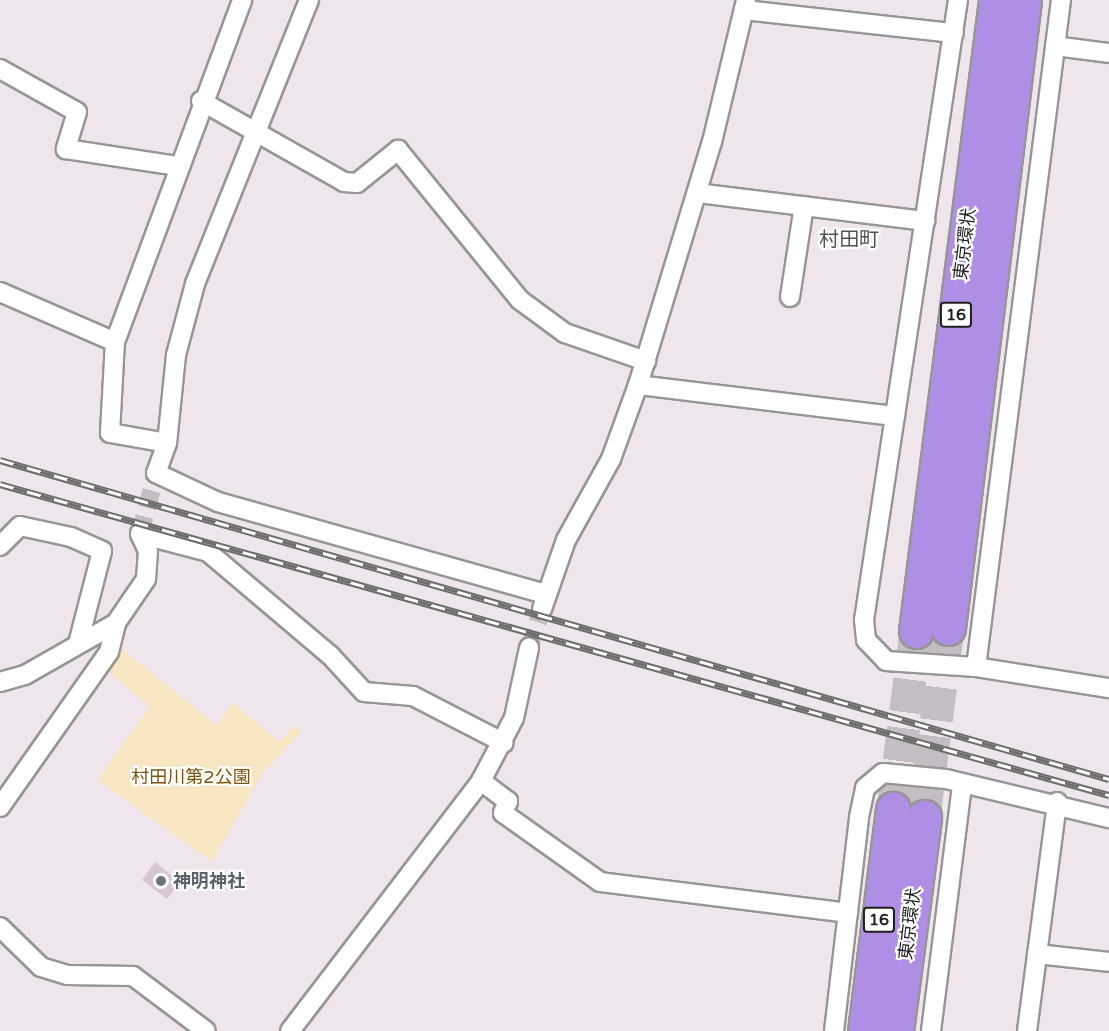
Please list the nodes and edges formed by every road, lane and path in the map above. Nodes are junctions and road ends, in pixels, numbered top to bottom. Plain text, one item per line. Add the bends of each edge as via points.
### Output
1 (242, 0) edge
2 (309, 0) edge
3 (958, 0) edge
4 (996, 0) edge
5 (1024, 0) edge
6 (1061, 0) edge
7 (745, 5) edge
8 (954, 33) junction
9 (1055, 46) junction
10 (1109, 53) edge
11 (0, 69) edge
12 (201, 101) junction
13 (258, 131) junction
14 (177, 166) junction
15 (697, 194) junction
16 (804, 206) junction
17 (925, 221) junction
18 (0, 292) edge
19 (790, 297) dead end
20 (115, 342) junction
21 (646, 360) junction
22 (638, 385) junction
23 (895, 416) junction
24 (167, 443) junction
25 (6, 526) edge
26 (0, 546) edge
27 (116, 623) junction
28 (78, 644) junction
29 (529, 648) tunnel mouth
30 (976, 667) junction
31 (0, 682) edge
32 (1109, 688) edge
33 (504, 743) junction
34 (481, 781) junction
35 (962, 783) junction
36 (1057, 802) junction
37 (0, 807) edge
38 (1109, 818) edge
39 (848, 913) junction
40 (0, 927) edge
41 (1037, 954) junction
42 (1109, 962) edge
43 (206, 1031) edge
44 (290, 1031) edge
45 (834, 1031) edge
46 (865, 1031) edge
47 (896, 1031) edge
48 (931, 1031) edge
49 (1027, 1031) edge

1 - 12 street
2 - 13 street
3 - 8 street
4 - 5 highway, 東京環状 / 16 via 932,629
6 - 9 street
7 - 8 street
7 - 15 street
8 - 17 street
9 - 10 street
9 - 30 street
11 - 14 street via 77,112 66,148
12 - 13 street
12 - 14 street
13 - 21 street via 344,182 357,183 398,150 520,300 565,333
13 - 24 street via 184,318
14 - 20 street
15 - 16 street
15 - 21 street
16 - 17 street
16 - 19 street
17 - 23 street
18 - 20 street
20 - 24 street via 110,433
21 - 22 street
22 - 23 street
22 - 24 street via 611,459 566,540 543,601 218,502 156,473
23 - 30 street via 866,640 886,661
25 - 26 street
25 - 28 street via 71,537 102,551
27 - 28 street
27 - 33 street via 146,579 148,551 140,534 208,552 330,655 364,692 413,696
27 - 37 street via 110,652
28 - 31 street via 25,675
29 - 33 street
30 - 32 street
33 - 34 street
34 - 39 street via 508,801 503,813 600,882
34 - 44 street
35 - 36 street
35 - 39 street via 883,773 865,788
35 - 48 street
36 - 38 street
36 - 41 street
39 - 45 street
40 - 43 street via 41,967 67,975 133,976
41 - 42 street
41 - 49 street
46 - 47 highway, 東京環状 / 16 via 908,813

